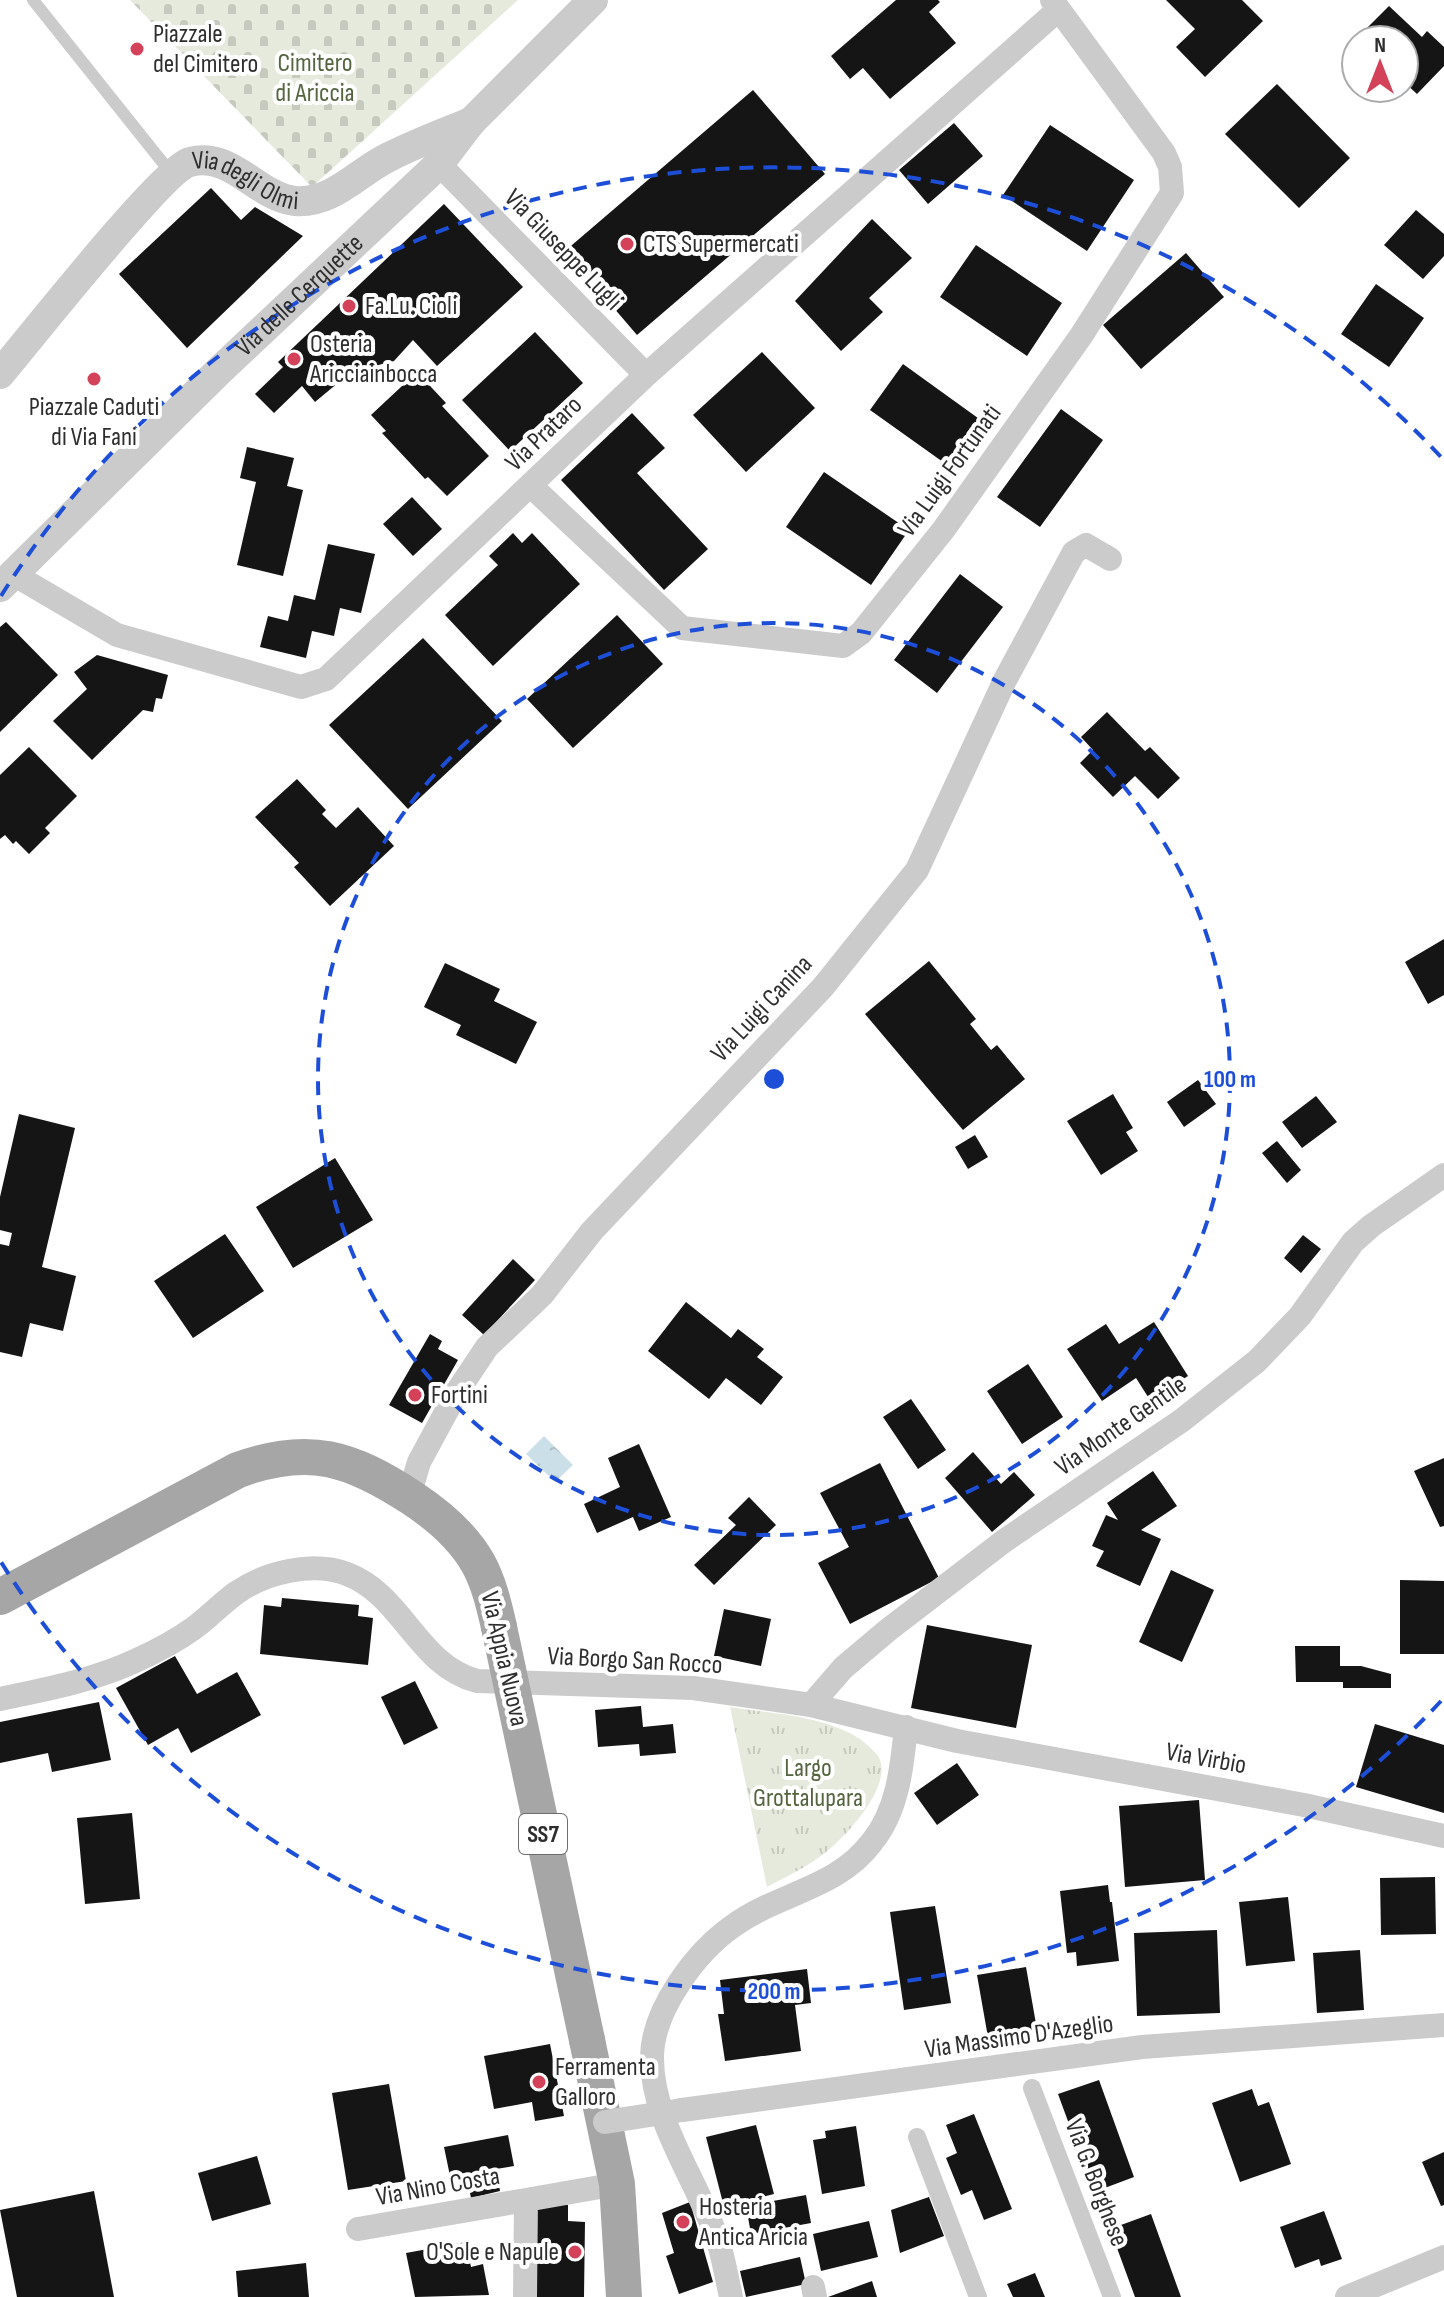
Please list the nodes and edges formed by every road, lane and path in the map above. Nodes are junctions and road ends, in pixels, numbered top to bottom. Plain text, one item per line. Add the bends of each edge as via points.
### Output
1 (33, 0) edge
2 (593, 0) edge
3 (1055, 5) edge
4 (471, 122) junction
5 (439, 164) junction
6 (171, 173) junction
7 (0, 374) edge
8 (646, 375) junction
9 (531, 486) junction
10 (1110, 559) dead end
11 (7, 581) edge
12 (1444, 1175) edge
13 (409, 1496) junction
14 (0, 1597) edge
15 (0, 1699) edge
16 (811, 1705) junction
17 (906, 1727) junction
18 (1444, 1836) edge
19 (1444, 2025) edge
20 (1032, 2088) dead end
21 (605, 2122) junction
22 (917, 2137) dead end
23 (617, 2184) junction
24 (526, 2200) junction
25 (358, 2229) dead end
26 (1444, 2257) edge
27 (525, 2297) edge
28 (624, 2297) edge
29 (731, 2297) edge
30 (978, 2297) edge
31 (1112, 2297) edge
32 (1347, 2297) edge

1 - 6 lane
2 - 4 street, Via delle Cerquette
3 - 8 street, Via Prataro
3 - 9 street, Via Luigi Fortunati via 1164,153 1172,193 1081,336 953,516 861,633 843,646 682,628
4 - 5 street, Via delle Cerquette
4 - 6 street, Via degli Olmi via 386,158 338,190 309,201 275,195 214,162 190,162
5 - 8 street, Via Giuseppe Lugli
5 - 11 street, Via delle Cerquette via 197,392
6 - 7 street, Via degli Olmi
8 - 9 street, Via Prataro
9 - 11 street, Via Prataro via 326,679 301,687 117,635
10 - 13 street, Via Luigi Canina via 1086,545 1074,552 1005,680 917,870 823,987 592,1231 542,1295 487,1347 419,1462
12 - 16 street, Via Monte Gentile via 1353,1242 1300,1316 1257,1361 888,1630 843,1668
13 - 14 main road, Via Appia Nuova / SS7 via 337,1459 295,1455 267,1460 238,1470
13 - 21 main road, Via Appia Nuova / SS7, bridge via 466,1545 489,1588
15 - 16 street, Via Borgo San Rocco via 132,1663 179,1638 250,1585 281,1573 314,1569 346,1574 366,1585 444,1667 458,1675 486,1682 693,1688
16 - 17 street
17 - 18 street, Via Virbio
17 - 29 street via 892,1808 872,1842 844,1871 733,1926 677,1986 659,2019 652,2056 660,2106 718,2243
19 - 21 street, Via Massimo D'Azeglio, bridge via 1142,2047
20 - 31 street, Via G. Borghese
21 - 23 main road, Via Appia Nuova / SS7
22 - 30 street
23 - 24 street, Via Nino Costa
23 - 28 main road, Via Appia Nuova / SS7
24 - 25 street, Via Nino Costa
24 - 27 street, Via Nino Costa
26 - 32 street

